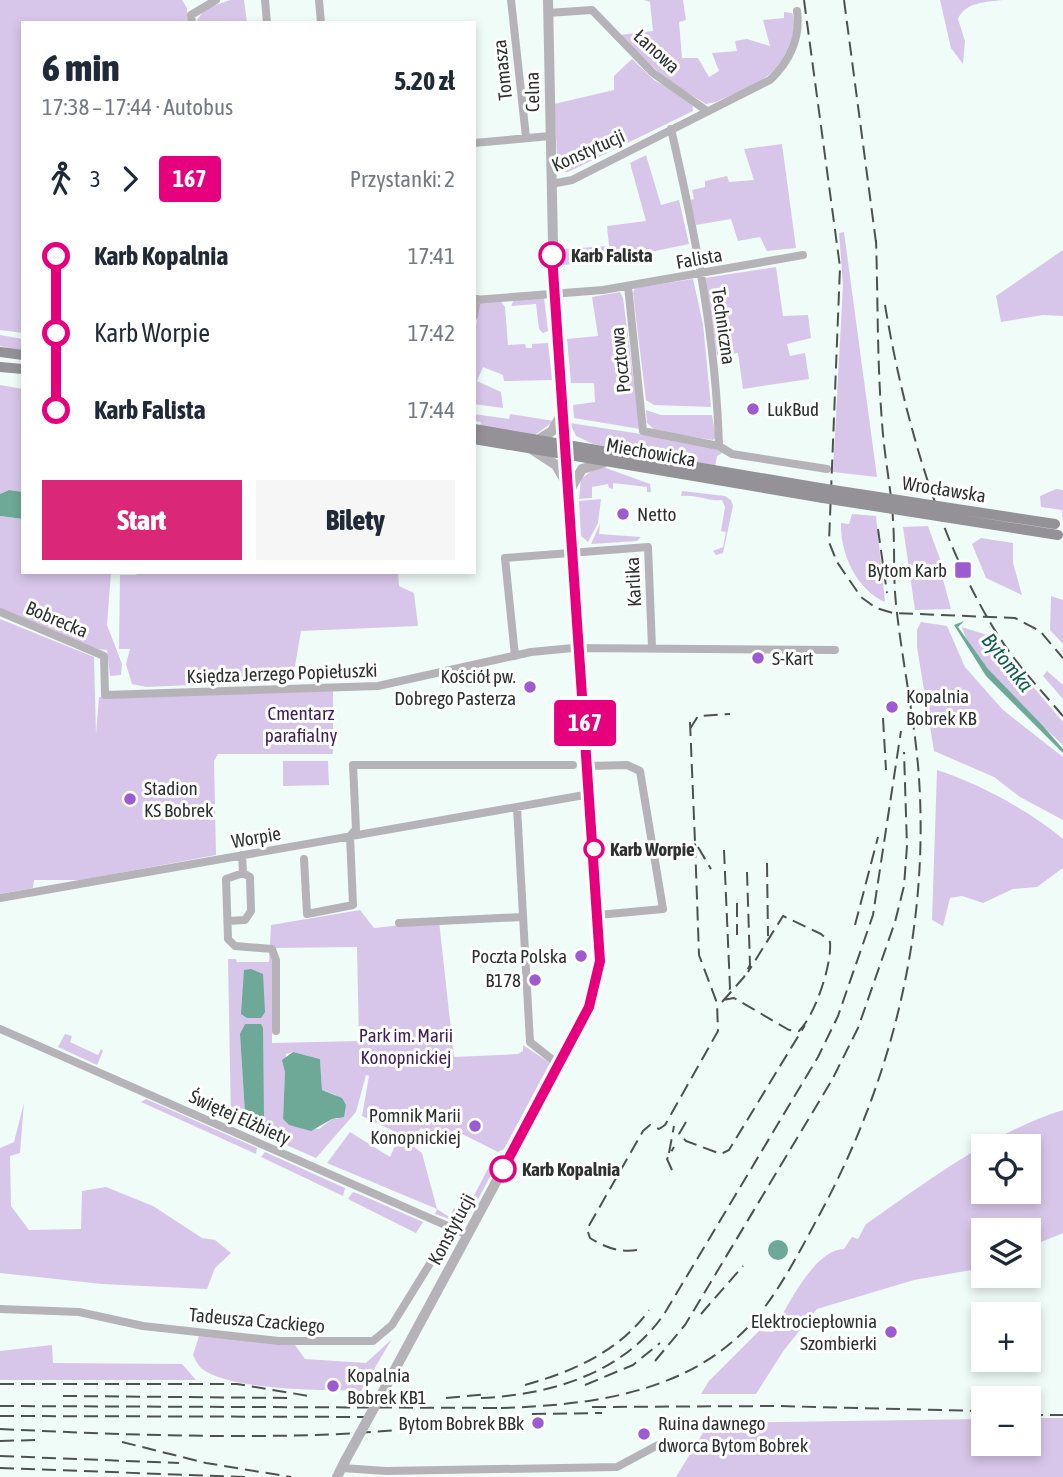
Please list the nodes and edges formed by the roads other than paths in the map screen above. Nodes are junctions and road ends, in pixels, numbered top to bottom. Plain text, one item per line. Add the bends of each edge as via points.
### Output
1 (216, 0) edge
2 (265, 0) edge
3 (318, 0) edge
4 (511, 0) edge
5 (548, 0) edge
6 (797, 11) dead end
7 (548, 13) junction
8 (191, 19) edge
9 (267, 21) edge
10 (321, 21) edge
11 (707, 111) junction
12 (671, 129) junction
13 (550, 135) junction
14 (526, 137) junction
15 (476, 143) edge
16 (551, 184) junction
17 (803, 255) dead end
18 (700, 273) junction
19 (628, 286) junction
20 (554, 293) junction
21 (476, 300) edge
22 (0, 352) edge
23 (21, 355) edge
24 (0, 367) edge
25 (21, 369) edge
26 (563, 411) junction
27 (476, 430) edge
28 (476, 439) edge
29 (536, 445) junction
30 (719, 446) junction
31 (567, 450) junction
32 (607, 463) junction
33 (827, 469) dead end
34 (569, 491) junction
35 (821, 493) junction
36 (1060, 530) edge
37 (573, 552) junction
38 (0, 612) edge
39 (652, 646) junction
40 (580, 648) junction
41 (835, 650) dead end
42 (515, 656) junction
43 (105, 695) joint
44 (573, 765) dead end
45 (588, 766) junction
46 (590, 794) junction
47 (517, 807) junction
48 (351, 836) junction
49 (242, 855) junction
50 (304, 859) dead end
51 (243, 873) junction
52 (0, 898) edge
53 (598, 915) junction
54 (522, 917) junction
55 (228, 921) junction
56 (399, 923) dead end
57 (0, 1028) edge
58 (276, 1031) dead end
59 (559, 1065) junction
60 (452, 1228) junction
61 (468, 1235) junction
62 (0, 1309) edge
63 (657, 1445) dead end
64 (340, 1470) edge

1 - 8 street
2 - 9 street
3 - 10 street
4 - 14 street, Tomasza
5 - 7 street, Celna
6 - 11 street, Konstytucji via 796,40 780,70 759,86
7 - 11 street, Łanowa via 592,10 653,73
7 - 13 street, Celna
11 - 12 street, Konstytucji
12 - 16 street, Konstytucji via 572,180
12 - 18 street, Techniczna
13 - 14 street
13 - 16 street, Celna
14 - 15 street
16 - 20 street, Konstytucji
17 - 18 street, Falista
18 - 19 street, Falista
18 - 30 street, Techniczna via 711,327
19 - 20 street, Falista
19 - 30 street, Pocztowa via 643,431
20 - 21 street, Falista
20 - 26 street, Konstytucji
22 - 23 main road
24 - 25 main road
26 - 29 street via 552,431
26 - 31 street, Konstytucji
27 - 29 main road, Miechowicka
28 - 29 main road, Miechowicka
29 - 31 main road, Miechowicka
29 - 34 street via 556,465
30 - 33 street via 732,454
31 - 32 main road, Miechowicka
31 - 34 street, Konstytucji
31 - 35 main road, Miechowicka via 727,472
32 - 34 street via 582,469
32 - 35 main road, Miechowicka
34 - 37 street, Konstytucji
35 - 36 main road, Wrocławska, bridge
37 - 39 street, Karlika via 648,547
37 - 40 street, Konstytucji
37 - 42 street, Karlika via 505,558
38 - 43 street, Bobrecka via 104,656
39 - 40 street, Księdza Jerzego Popiełuszki
39 - 41 street, Księdza Jerzego Popiełuszki
40 - 42 street, Księdza Jerzego Popiełuszki
40 - 45 street, Konstytucji
42 - 43 street, Księdza Jerzego Popiełuszki via 378,686
44 - 48 street via 354,765 356,829
45 - 46 street, Konstytucji
45 - 53 street via 627,765 640,771 663,909
46 - 47 street, Worpie
46 - 53 street, Konstytucji
47 - 48 street, Worpie
47 - 54 street
48 - 49 street, Worpie
48 - 50 street via 354,905 307,914
49 - 51 street
49 - 52 street, Worpie
51 - 55 street via 226,879
51 - 55 street via 250,877 251,911 245,920
53 - 59 street, Konstytucji via 600,961 594,992
54 - 56 street
54 - 59 street via 530,1042
55 - 58 street via 228,939 235,946 272,949
57 - 60 street, Świętej Elżbiety
59 - 61 street, Konstytucji
60 - 61 street, Świętej Elżbiety
60 - 62 street, Tadeusza Czackiego via 389,1330 373,1341 269,1340 144,1326 79,1312
61 - 64 street, Konstytucji, bridge
63 - 64 street via 617,1467

